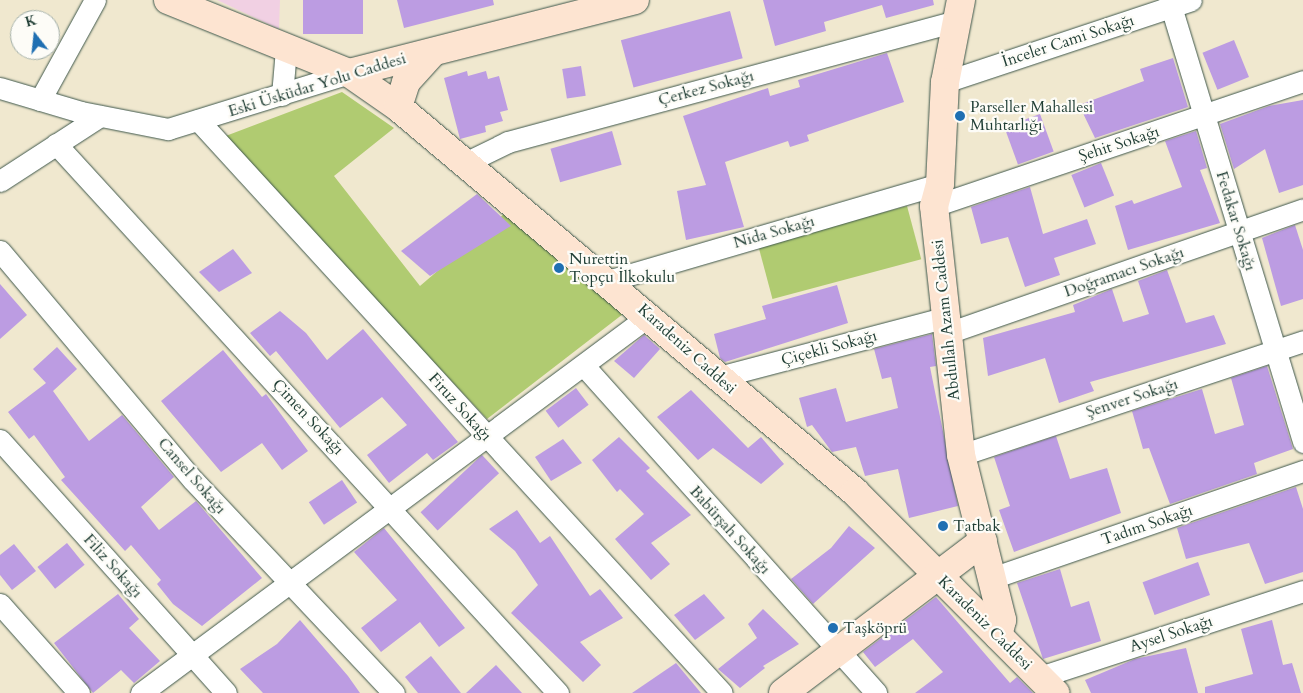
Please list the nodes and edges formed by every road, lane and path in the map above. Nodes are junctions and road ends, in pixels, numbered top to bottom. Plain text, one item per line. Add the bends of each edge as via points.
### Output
1 (95, 0) edge
2 (168, 0) edge
3 (635, 0) edge
4 (1177, 2) edge
5 (957, 11) edge
6 (286, 49) junction
7 (433, 52) junction
8 (349, 73) junction
9 (1303, 81) edge
10 (945, 82) junction
11 (0, 88) edge
12 (282, 96) junction
13 (40, 100) junction
14 (398, 107) junction
15 (100, 116) junction
16 (1204, 116) junction
17 (198, 120) junction
18 (56, 144) junction
19 (463, 164) junction
20 (0, 181) edge
21 (937, 195) junction
22 (1303, 209) edge
23 (1240, 233) junction
24 (0, 251) edge
25 (608, 281) junction
26 (650, 316) junction
27 (944, 326) junction
28 (1303, 341) edge
29 (1275, 350) junction
30 (585, 367) junction
31 (714, 378) junction
32 (487, 436) junction
33 (0, 440) edge
34 (1303, 442) edge
35 (961, 455) junction
36 (1303, 471) edge
37 (391, 508) junction
38 (983, 541) junction
39 (939, 577) junction
40 (992, 578) junction
41 (289, 582) junction
42 (1303, 591) edge
43 (0, 604) edge
44 (998, 636) junction
45 (838, 651) junction
46 (192, 654) junction
47 (1048, 685) edge
48 (79, 693) edge
49 (141, 693) edge
50 (226, 693) edge
51 (394, 693) edge
52 (558, 693) edge
53 (722, 693) edge
54 (783, 693) edge
55 (876, 693) edge

1 - 13 street
2 - 6 street, Karadeniz Caddesi
3 - 7 street, Eski Üsküdar Yolu Caddesi
4 - 10 street, İnceler Cami Sokağı
4 - 16 street, Fedakar Sokağı
5 - 10 street, Abdullah Azam Caddesi
5 - 19 street, Çerkez Sokağı via 508,142
6 - 8 street, Karadeniz Caddesi
6 - 12 street
7 - 8 street, Eski Üsküdar Yolu Caddesi
7 - 14 street via 406,82
8 - 12 street, Eski Üsküdar Yolu Caddesi
8 - 14 street, Karadeniz Caddesi
9 - 16 street, Şehit Sokağı
10 - 21 street, Abdullah Azam Caddesi
11 - 13 street, Eski Üsküdar Yolu Caddesi
12 - 17 street, Eski Üsküdar Yolu Caddesi
13 - 15 street, Eski Üsküdar Yolu Caddesi
14 - 19 street, Karadeniz Caddesi
15 - 17 street, Eski Üsküdar Yolu Caddesi via 168,129
15 - 18 street
16 - 21 street, Şehit Sokağı
16 - 23 street, Fedakar Sokağı
17 - 32 street, Firuz Sokağı
18 - 20 street
18 - 37 street, Çimen Sokağı
19 - 25 street, Karadeniz Caddesi
21 - 25 street, Nida Sokağı
21 - 27 street, Abdullah Azam Caddesi
22 - 23 street, Doğramacı Sokağı
23 - 27 street, Doğramacı Sokağı
23 - 29 street, Fedakar Sokağı
24 - 41 street, Cansel Sokağı via 193,480
25 - 26 street, Karadeniz Caddesi
26 - 30 street
26 - 31 street, Karadeniz Caddesi
27 - 31 street, Çiçekli Sokağı
27 - 35 street, Abdullah Azam Caddesi
28 - 29 street, Şenver Sokağı
29 - 34 street, Fedakar Sokağı
29 - 35 street, Şenver Sokağı
30 - 32 street
30 - 45 street, Babürşah Sokağı
31 - 39 street, Karadeniz Caddesi via 854,492
32 - 37 street
32 - 53 street, Firuz Sokağı
33 - 46 street, Filiz Sokağı
35 - 38 street, Abdullah Azam Caddesi
36 - 40 street, Tadım Sokağı
37 - 41 street
37 - 52 street, Çimen Sokağı
38 - 39 street
38 - 40 street, Abdullah Azam Caddesi
39 - 44 street, Karadeniz Caddesi
39 - 45 street
40 - 44 street, Abdullah Azam Caddesi via 1002,620
41 - 46 street
41 - 51 street, Cansel Sokağı
42 - 47 street, Aysel Sokağı
43 - 48 street
44 - 47 street, Karadeniz Caddesi
45 - 54 street
45 - 55 street, Babürşah Sokağı
46 - 49 street
46 - 50 street, Filiz Sokağı

